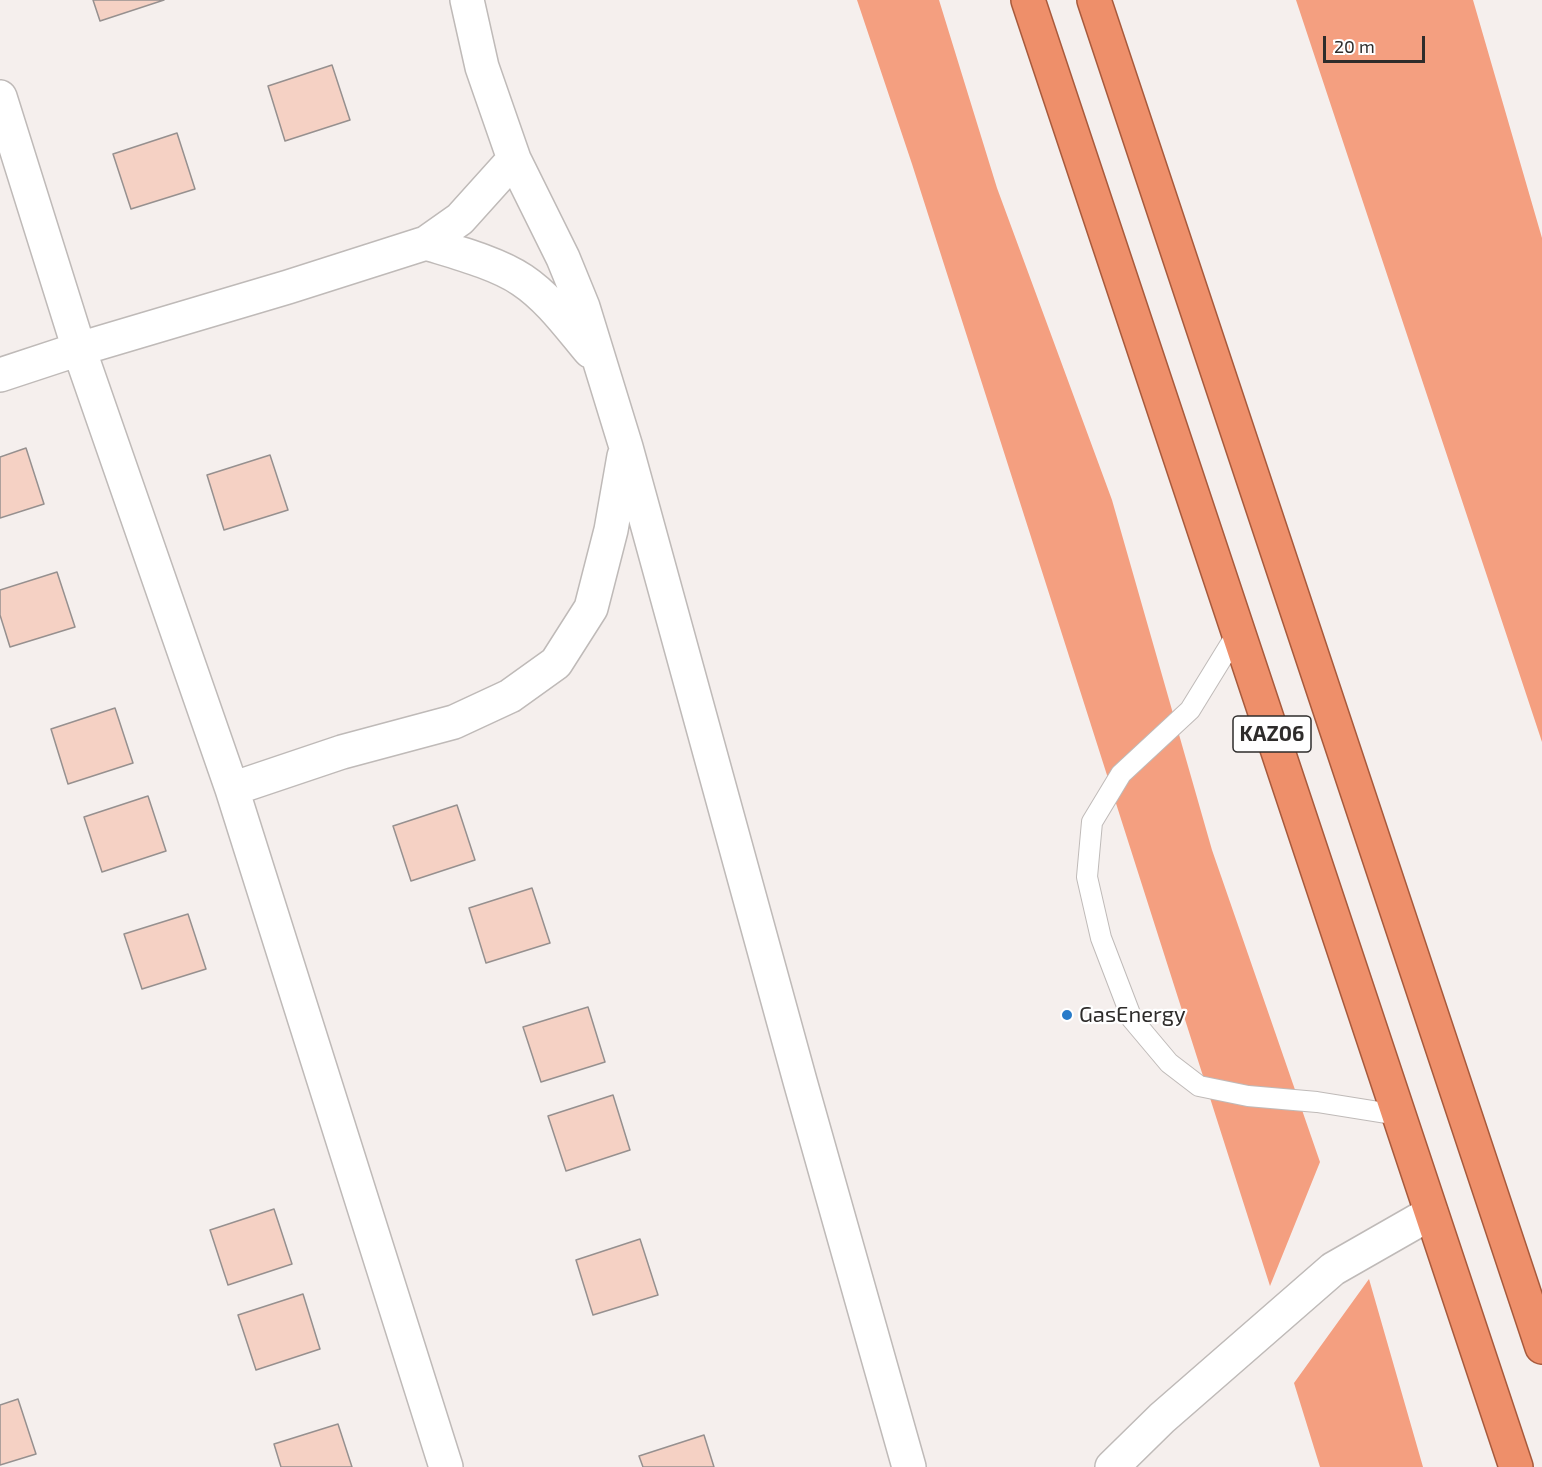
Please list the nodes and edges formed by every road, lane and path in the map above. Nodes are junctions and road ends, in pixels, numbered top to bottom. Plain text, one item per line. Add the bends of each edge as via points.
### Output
1 (466, 0) edge
2 (1028, 0) edge
3 (1094, 0) edge
4 (0, 97) edge
5 (514, 159) junction
6 (426, 243) junction
7 (80, 348) junction
8 (597, 359) junction
9 (0, 375) edge
10 (626, 447) junction
11 (652, 540) junction
12 (607, 546) junction
13 (1238, 632) junction
14 (232, 789) junction
15 (1398, 1115) junction
16 (1431, 1212) junction
17 (1542, 1347) edge
18 (446, 1467) edge
19 (909, 1467) edge
20 (1112, 1467) edge
21 (1516, 1467) edge

1 - 5 street via 482,67
2 - 13 highway, KАZ06
3 - 17 highway, KАZ06
4 - 7 street
5 - 6 street via 460,219
5 - 8 street via 563,258 583,308
6 - 7 street
6 - 8 street via 477,259 521,279 551,305
7 - 9 street
7 - 14 street
8 - 10 street
10 - 11 street
10 - 12 street
11 - 12 street
11 - 19 street
12 - 14 street via 591,608 556,663 510,696 454,722 342,752
13 - 15 highway, KАZ06
13 - 15 lane via 1190,710 1121,774 1092,822 1087,877 1101,938 1132,1018 1169,1063 1199,1086
14 - 18 street
15 - 16 highway, KАZ06
16 - 20 street via 1333,1269 1161,1418
16 - 21 highway, KАZ06

